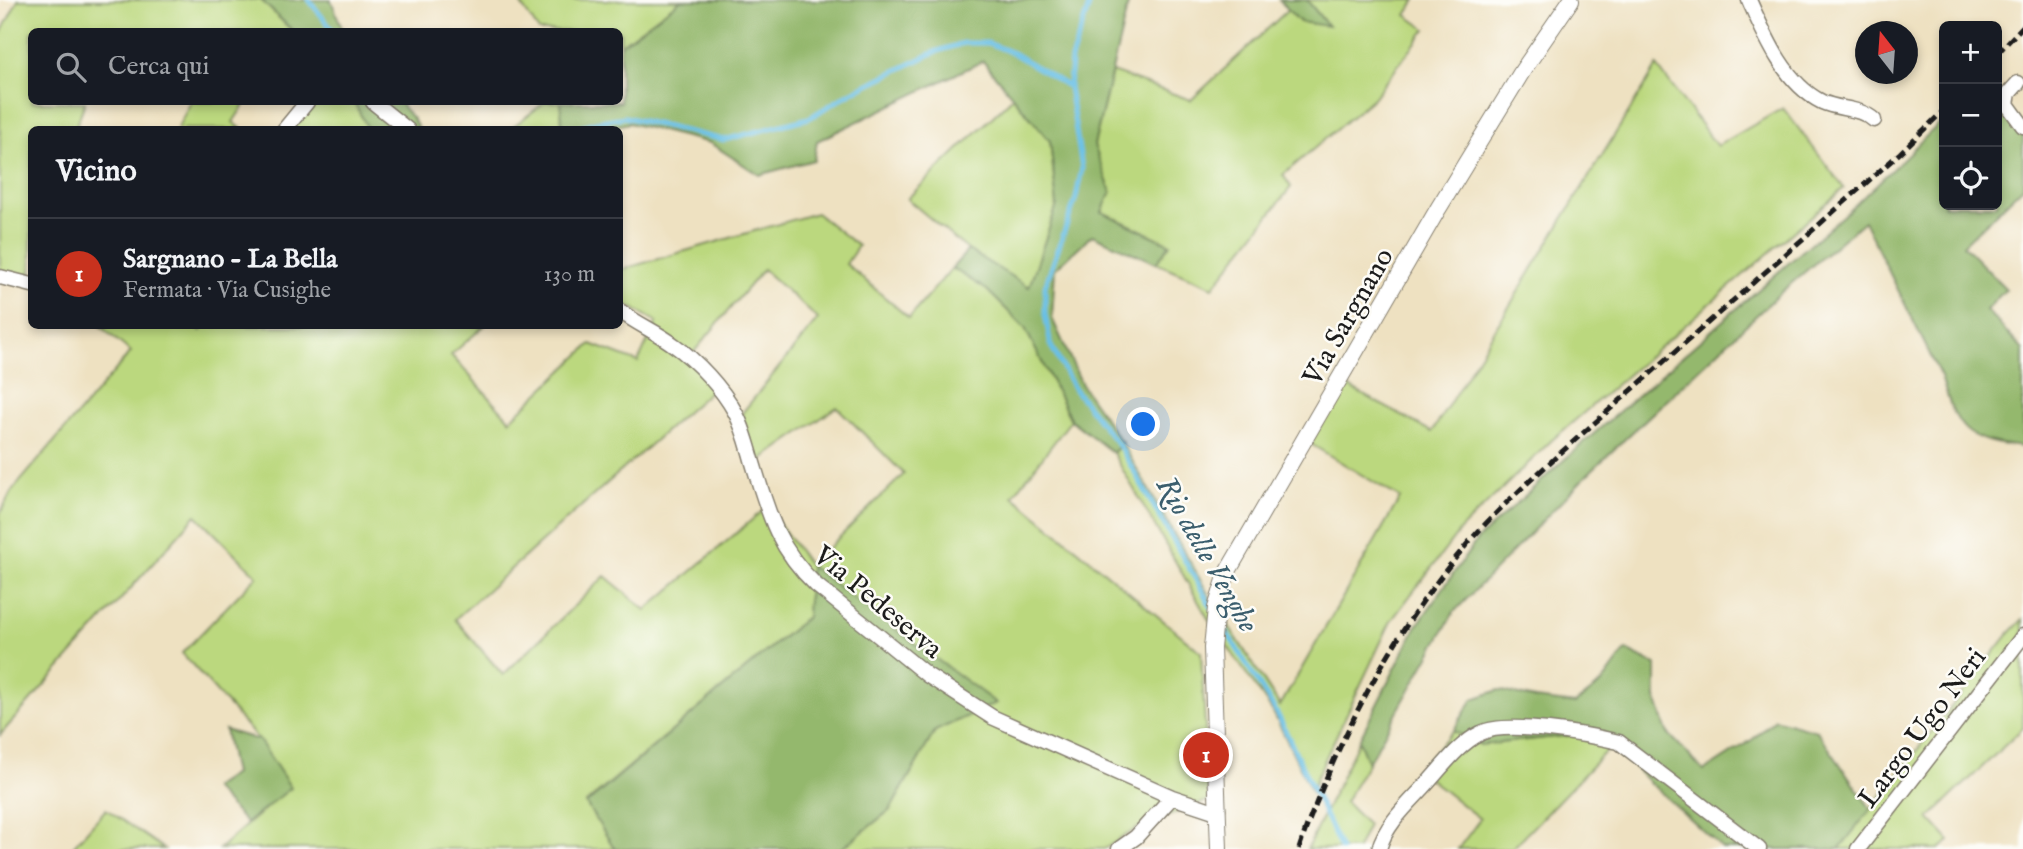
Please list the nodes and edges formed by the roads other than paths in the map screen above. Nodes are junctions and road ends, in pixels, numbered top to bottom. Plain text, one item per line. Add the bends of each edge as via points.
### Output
1 (1571, 0) edge
2 (1749, 0) edge
3 (2018, 83) dead end
4 (305, 105) edge
5 (377, 105) edge
6 (1874, 120) dead end
7 (287, 126) edge
8 (403, 126) edge
9 (2023, 126) edge
10 (0, 277) edge
11 (28, 284) edge
12 (623, 313) edge
13 (2023, 636) edge
14 (1172, 797) junction
15 (1218, 808) junction
16 (1119, 849) edge
17 (1219, 849) edge
18 (1379, 849) edge
19 (1759, 849) edge
20 (1858, 849) edge

1 - 15 street, Via Sargnano via 1438,209 1228,571 1216,608 1212,674
2 - 6 street via 1781,62 1809,94
3 - 9 street via 2007,104
4 - 7 street
5 - 8 street
10 - 11 street
12 - 14 street, Via Pedeserva via 683,351 734,410 779,539 816,585 927,674 992,717
13 - 20 street, Largo Ugo Neri
14 - 15 street, Via Pedeserva via 1211,810
14 - 16 street
15 - 17 street, Via Sargnano
18 - 19 street via 1389,828 1466,743 1493,728 1509,727 1619,742

